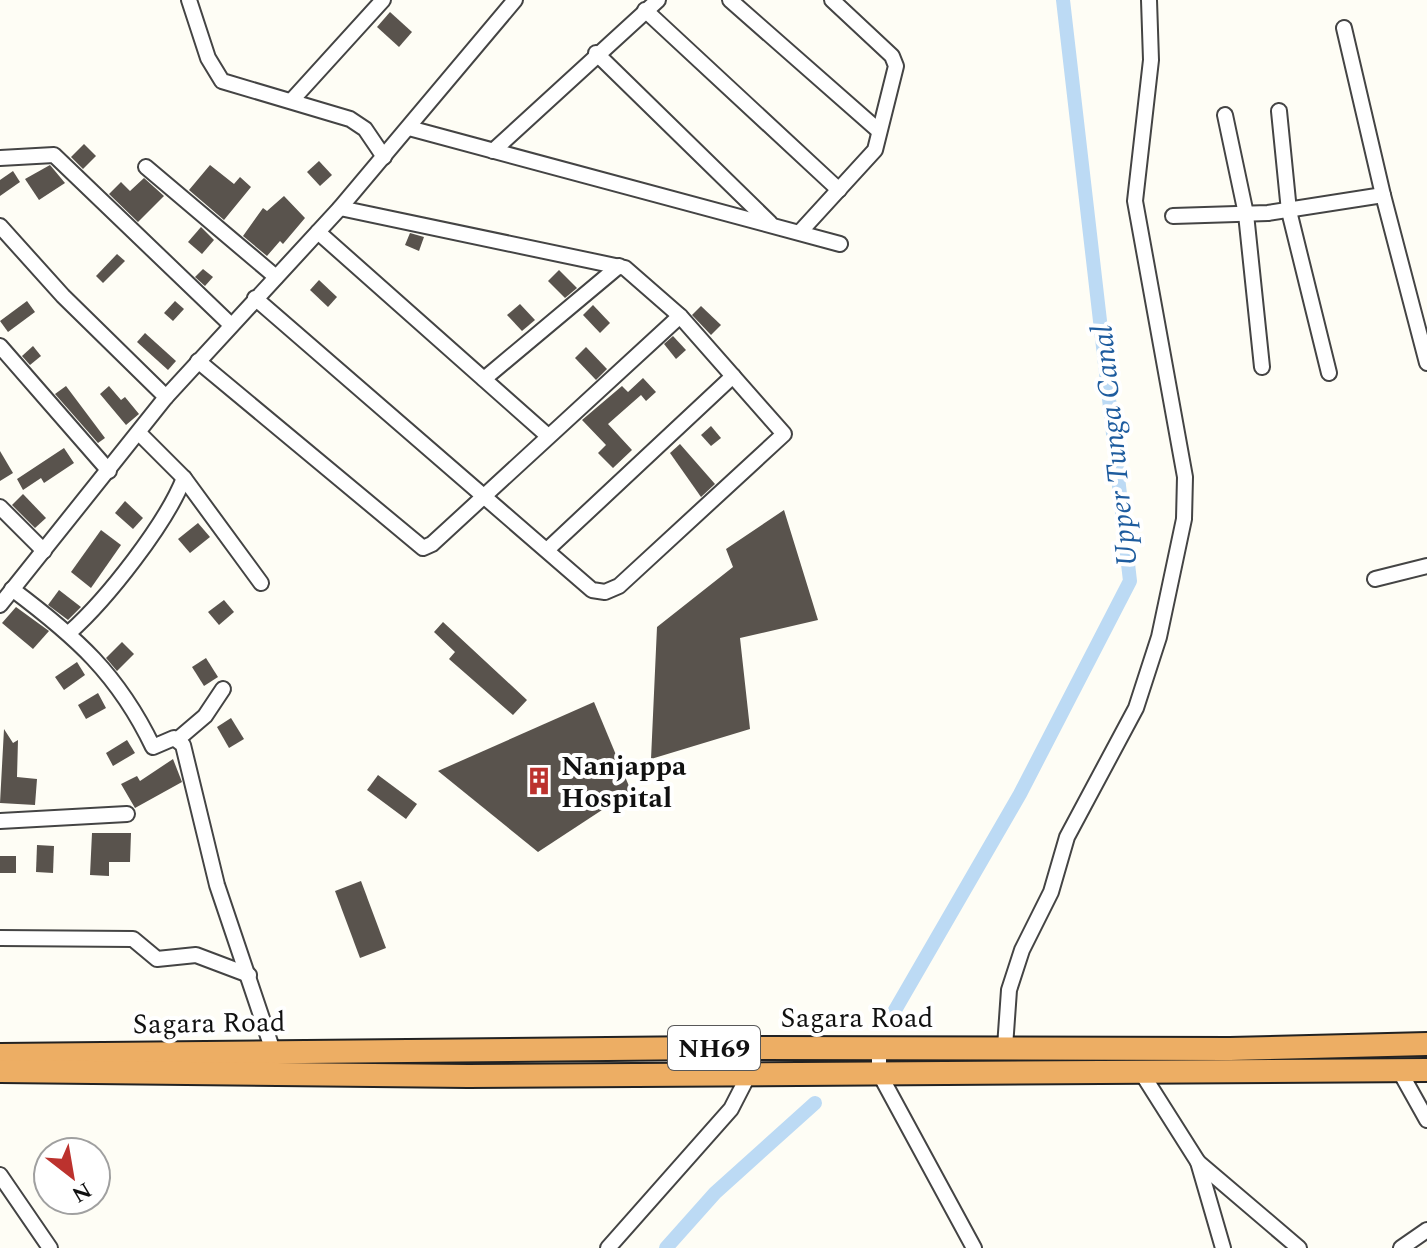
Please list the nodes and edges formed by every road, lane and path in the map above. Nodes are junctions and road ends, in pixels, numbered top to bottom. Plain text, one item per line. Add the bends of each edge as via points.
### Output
1 (189, 0) edge
2 (383, 0) edge
3 (515, 0) edge
4 (658, 0) edge
5 (730, 0) edge
6 (832, 0) edge
7 (1149, 0) edge
8 (645, 10) junction
9 (1344, 28) dead end
10 (596, 53) junction
11 (293, 99) junction
12 (1279, 111) dead end
13 (1225, 115) dead end
14 (409, 128) junction
15 (879, 131) junction
16 (493, 151) junction
17 (384, 157) junction
18 (0, 158) edge
19 (146, 167) dead end
20 (839, 190) junction
21 (1383, 195) junction
22 (340, 208) junction
23 (1289, 211) junction
24 (1246, 214) junction
25 (1173, 216) dead end
26 (771, 223) junction
27 (0, 226) edge
28 (318, 232) junction
29 (800, 232) junction
30 (840, 244) dead end
31 (619, 266) junction
32 (276, 277) junction
33 (255, 298) junction
34 (680, 316) junction
35 (230, 324) junction
36 (0, 346) edge
37 (198, 361) junction
38 (1427, 363) edge
39 (1262, 367) dead end
40 (1329, 373) dead end
41 (733, 376) junction
42 (484, 379) junction
43 (166, 397) junction
44 (139, 433) junction
45 (548, 436) junction
46 (109, 471) junction
47 (184, 478) junction
48 (485, 494) junction
49 (0, 507) edge
50 (548, 549) junction
51 (44, 551) junction
52 (1427, 566) edge
53 (1375, 579) dead end
54 (261, 583) dead end
55 (12, 589) junction
56 (0, 605) edge
57 (70, 632) junction
58 (223, 689) dead end
59 (178, 739) junction
60 (127, 814) dead end
61 (0, 821) edge
62 (0, 938) edge
63 (249, 975) junction
64 (1427, 1044) edge
65 (1005, 1047) junction
66 (879, 1049) junction
67 (273, 1051) junction
68 (0, 1055) edge
69 (1399, 1070) junction
70 (1427, 1070) edge
71 (0, 1071) edge
72 (1141, 1072) junction
73 (879, 1073) junction
74 (749, 1074) junction
75 (1427, 1120) edge
76 (1198, 1162) junction
77 (0, 1175) edge
78 (1427, 1230) edge
79 (50, 1248) edge
80 (608, 1248) edge
81 (974, 1248) edge
82 (1223, 1248) edge
83 (1299, 1248) edge
84 (1401, 1248) edge

1 - 11 street via 208,58 222,81
2 - 11 street
3 - 14 street
4 - 8 street
5 - 15 street
6 - 15 street via 894,59
7 - 65 street via 1151,60 1135,201 1185,477 1184,519 1159,637 1136,708 1067,837 1051,892 1022,950 1009,990
8 - 10 street
8 - 20 street
9 - 21 street
10 - 16 street
10 - 26 street
11 - 17 street via 356,121
12 - 23 street
13 - 24 street
14 - 16 street
14 - 17 street
15 - 20 street via 872,156
16 - 26 street
17 - 22 street
18 - 35 street via 54,155
19 - 32 street
20 - 29 street
21 - 23 street
21 - 38 street
22 - 28 street
22 - 31 street
23 - 24 street
23 - 40 street
24 - 25 street
24 - 39 street
26 - 29 street
27 - 43 street
28 - 32 street
28 - 42 street
29 - 30 street
31 - 34 street
31 - 42 street
32 - 33 street
33 - 35 street
33 - 48 street
34 - 41 street
34 - 45 street
35 - 37 street
36 - 46 street
37 - 43 street
37 - 48 street via 419,547 432,544
41 - 50 street
41 - 50 street via 782,429 782,437 612,590 592,590
42 - 45 street
43 - 44 street
44 - 46 street
44 - 47 street
45 - 48 street
46 - 51 street
47 - 54 street
47 - 57 street via 174,503 94,609
48 - 50 street
49 - 51 street
51 - 55 street
52 - 53 street
55 - 56 street
55 - 57 street
57 - 59 street via 132,704 153,747
58 - 59 street via 205,716
59 - 63 street via 217,885
60 - 61 street
62 - 63 street via 133,939 157,959 196,955
63 - 67 street
64 - 65 highway, Sagara Road / NH69
65 - 66 highway, Sagara Road / NH69
66 - 67 highway, Sagara Road / NH69
66 - 73 street
67 - 68 highway, Sagara Road / NH69
69 - 70 highway, Sagara Road / NH69
69 - 72 highway, Sagara Road / NH69
69 - 75 street
71 - 74 highway, Sagara Road / NH69
72 - 73 highway, Sagara Road / NH69
72 - 76 street
73 - 74 highway, Sagara Road / NH69
73 - 81 street
74 - 80 street via 731,1109
76 - 82 street
76 - 83 street
77 - 79 street
78 - 84 street

